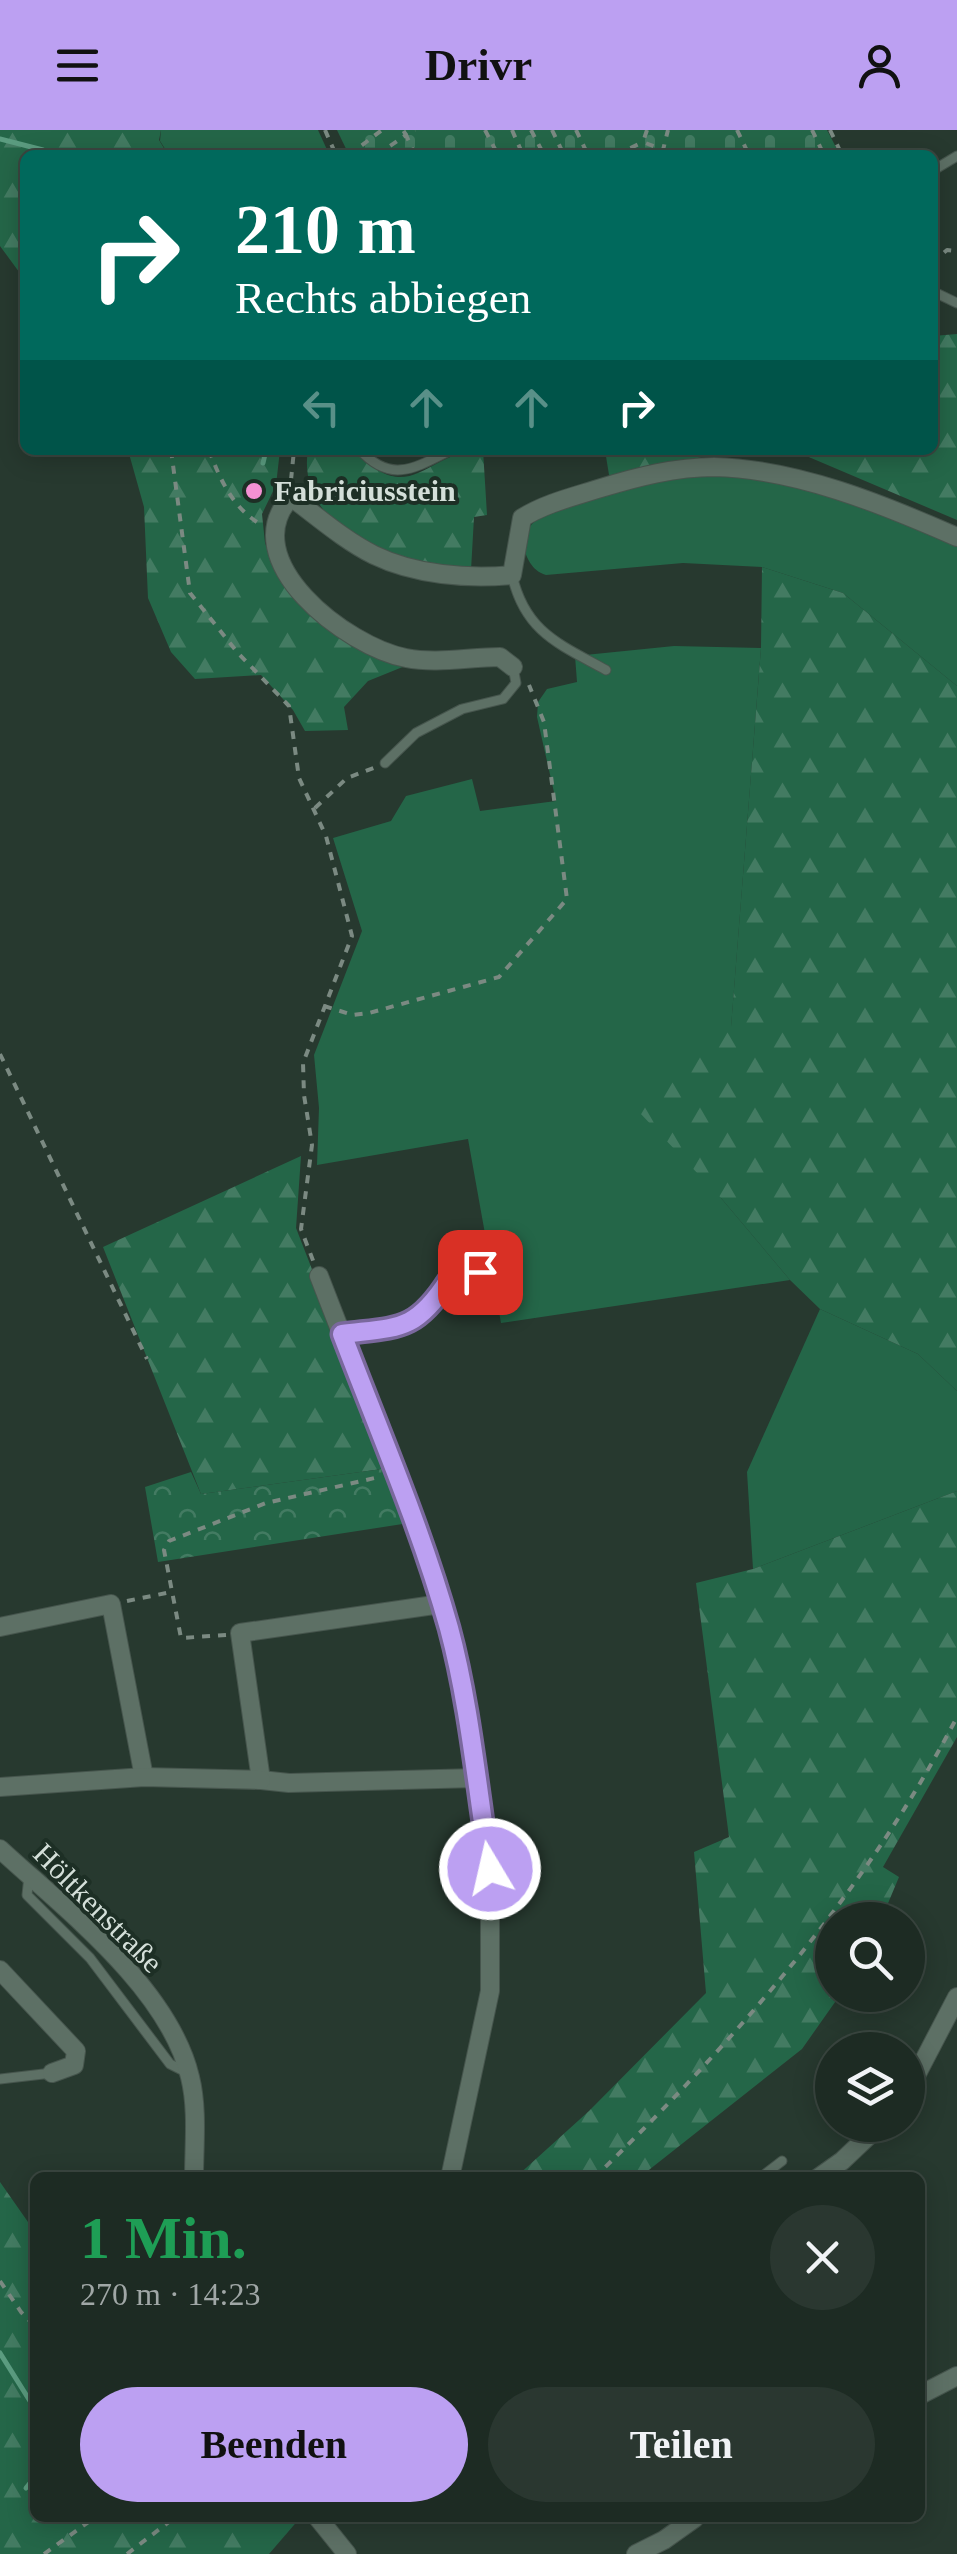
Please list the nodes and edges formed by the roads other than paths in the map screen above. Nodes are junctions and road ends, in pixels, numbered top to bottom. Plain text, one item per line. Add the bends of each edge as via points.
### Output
1 (366, 455) edge
2 (441, 455) edge
3 (957, 537) edge
4 (512, 572) junction
5 (606, 670) dead end
6 (513, 671) joint
7 (385, 763) road end
8 (480, 1272) dead end
9 (320, 1276) road end
10 (342, 1334) junction
11 (441, 1604) junction
12 (0, 1627) edge
13 (144, 1777) junction
14 (476, 1778) junction
15 (261, 1780) junction
16 (0, 1787) edge
17 (0, 1849) edge
18 (0, 1970) edge
19 (957, 1997) edge
20 (925, 2059) edge
21 (52, 2073) joint
22 (0, 2079) edge
23 (862, 2142) edge
24 (782, 2161) dead end
25 (194, 2172) edge
26 (451, 2172) edge
27 (768, 2172) edge
28 (826, 2172) edge
29 (957, 2376) edge
30 (925, 2392) edge
31 (321, 2522) edge
32 (689, 2522) edge
33 (348, 2554) edge
34 (636, 2554) edge

1 - 2 lane via 394,472
3 - 4 street via 830,489 712,467 659,472 541,506 522,518
4 - 5 lane via 538,629
4 - 6 street via 450,574 376,556 291,496 272,532 291,578 341,632 404,658 500,656
6 - 7 lane via 516,683 503,700 446,716
8 - 10 lane via 448,1281 411,1322
9 - 10 street
10 - 11 street
11 - 14 street
11 - 15 street via 240,1634
12 - 13 street via 111,1604
13 - 15 street
13 - 16 street
14 - 15 street
14 - 26 street via 490,1869 491,1983
17 - 25 street, Höltkenstraße via 103,1945 176,2040 189,2073
18 - 21 street via 76,2051 74,2064
19 - 20 street
21 - 22 lane
23 - 28 street
24 - 27 lane
29 - 30 street
31 - 33 street
32 - 34 street

